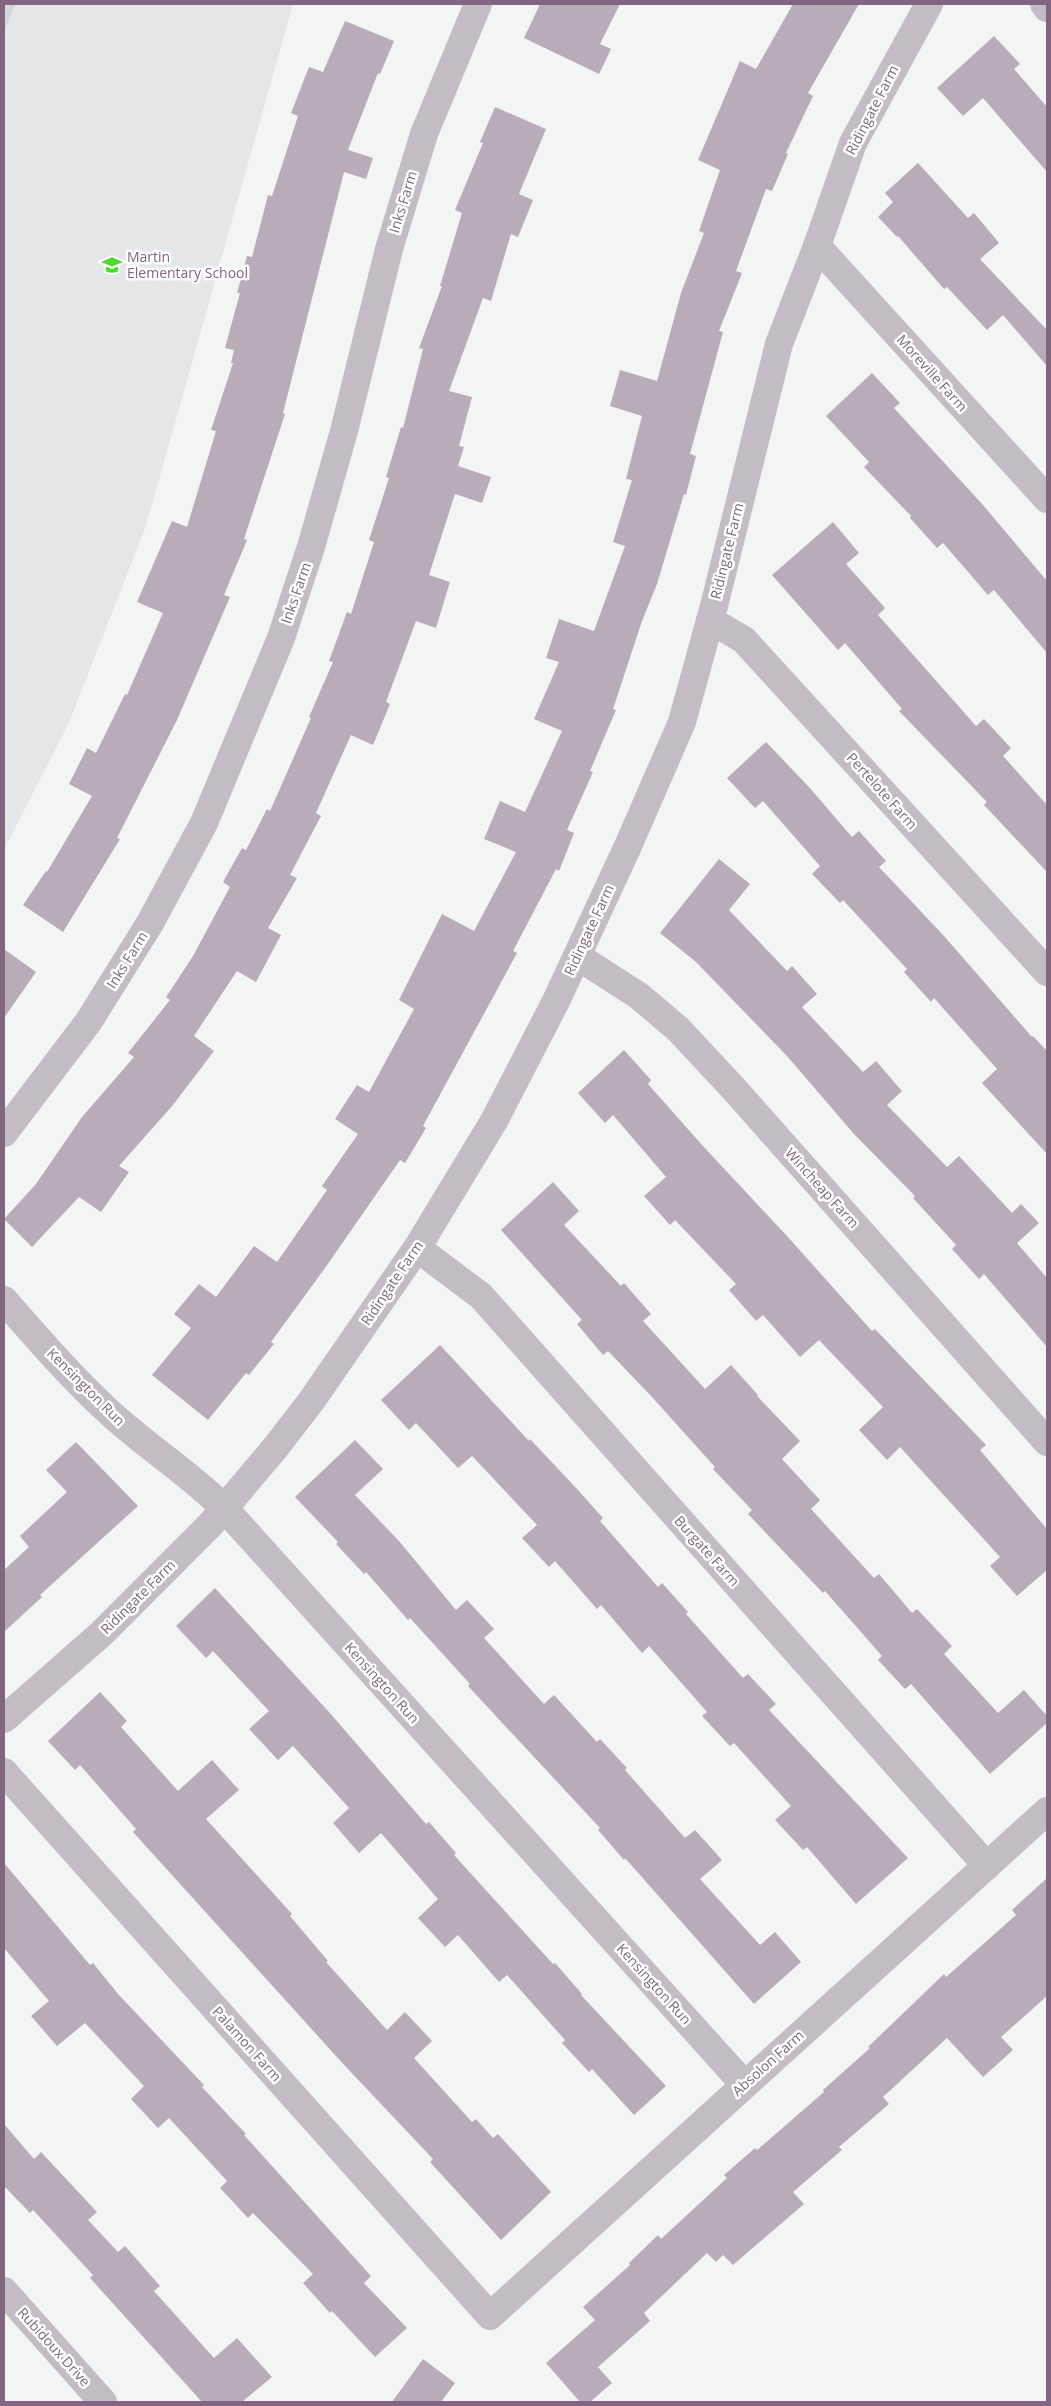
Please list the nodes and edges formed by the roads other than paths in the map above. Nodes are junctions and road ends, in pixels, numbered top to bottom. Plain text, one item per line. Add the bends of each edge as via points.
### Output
1 (478, 4) edge
2 (930, 4) edge
3 (1044, 4) edge
4 (1047, 8) edge
5 (817, 246) junction
6 (1047, 499) edge
7 (710, 620) junction
8 (577, 956) junction
9 (1047, 972) edge
10 (4, 1133) edge
11 (417, 1248) junction
12 (4, 1300) edge
13 (1047, 1442) edge
14 (224, 1508) junction
15 (4, 1719) edge
16 (4, 1772) edge
17 (1047, 1811) edge
18 (987, 1866) junction
19 (744, 2084) junction
20 (4, 2291) edge
21 (490, 2316) joint
22 (103, 2402) edge

1 - 10 street, Inks Farm via 424,134 389,249 312,547 281,638 204,823 150,923 90,1021
2 - 5 street, Ridingate Farm via 853,143
3 - 4 street
5 - 6 street, Moreville Farm
5 - 7 street, Ridingate Farm via 779,344
7 - 8 street, Ridingate Farm via 682,722
7 - 9 street, Pertelote Farm via 744,640
8 - 11 street, Ridingate Farm via 494,1121
8 - 13 street, Wincheap Farm via 639,996 678,1029
11 - 14 street, Ridingate Farm via 312,1400
11 - 18 street, Burgate Farm via 481,1296
12 - 14 street, Kensington Run via 73,1378 112,1415 200,1484
14 - 15 street, Ridingate Farm via 101,1634
14 - 19 street, Kensington Run
16 - 21 street, Palamon Farm
17 - 18 street, Absolon Farm
18 - 19 street, Absolon Farm
19 - 21 street, Absolon Farm
20 - 22 street, Rubidoux Drive

